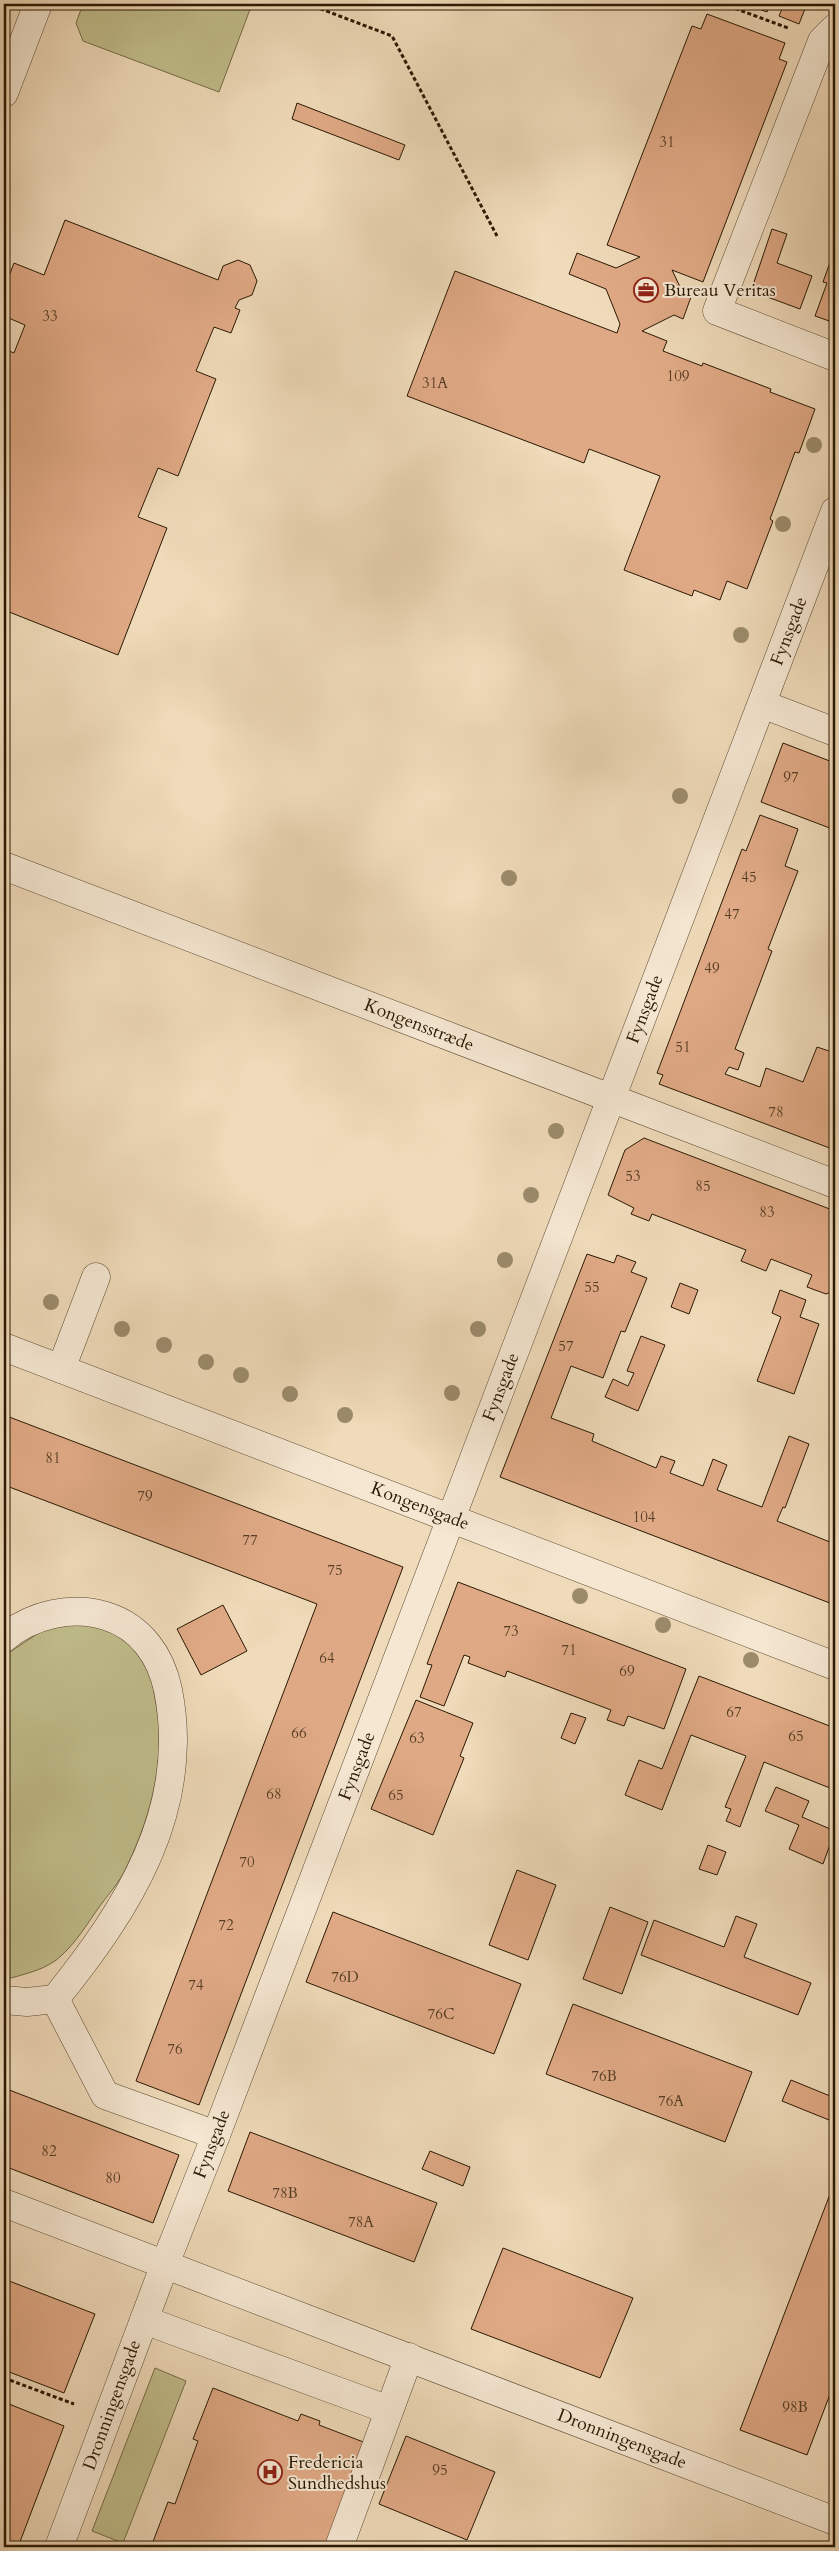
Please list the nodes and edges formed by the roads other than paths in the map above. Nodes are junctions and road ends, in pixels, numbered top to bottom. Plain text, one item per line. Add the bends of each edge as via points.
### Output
1 (38, 4) edge
2 (829, 34) edge
3 (12, 46) edge
4 (4, 93) edge
5 (835, 357) edge
6 (835, 511) edge
7 (762, 704) junction
8 (835, 732) edge
9 (4, 866) edge
10 (611, 1098) junction
11 (835, 1184) edge
12 (96, 1277) dead end
13 (4, 1347) edge
14 (61, 1369) junction
15 (451, 1518) junction
16 (4, 1638) edge
17 (835, 1666) edge
18 (55, 1999) junction
19 (4, 2000) edge
20 (216, 2136) junction
21 (4, 2204) edge
22 (165, 2264) junction
23 (144, 2320) junction
24 (409, 2357) junction
25 (390, 2410) junction
26 (835, 2521) edge
27 (59, 2547) edge
28 (339, 2547) edge

1 - 3 street
2 - 5 street via 717,311
3 - 4 street
6 - 7 street, Fynsgade
7 - 8 street
7 - 10 street, Fynsgade
9 - 10 street, Kongensstræde
10 - 11 street, Kongensstræde
10 - 15 street, Fynsgade
12 - 14 street
13 - 14 street, Kongensgade
14 - 15 street, Kongensgade
15 - 17 street, Kongensgade
15 - 20 street, Fynsgade
16 - 18 street via 15,1629 49,1613 97,1613 116,1619 154,1650 166,1678 174,1722 174,1762 168,1798 148,1855 88,1958
18 - 19 street
18 - 20 street via 105,2095
20 - 22 street, Fynsgade
21 - 22 street, Dronningensgade
22 - 23 street, Dronningensgade
22 - 24 street, Dronningensgade
23 - 25 street
23 - 27 street, Dronningensgade
24 - 25 street
24 - 26 street, Dronningensgade
25 - 28 street

